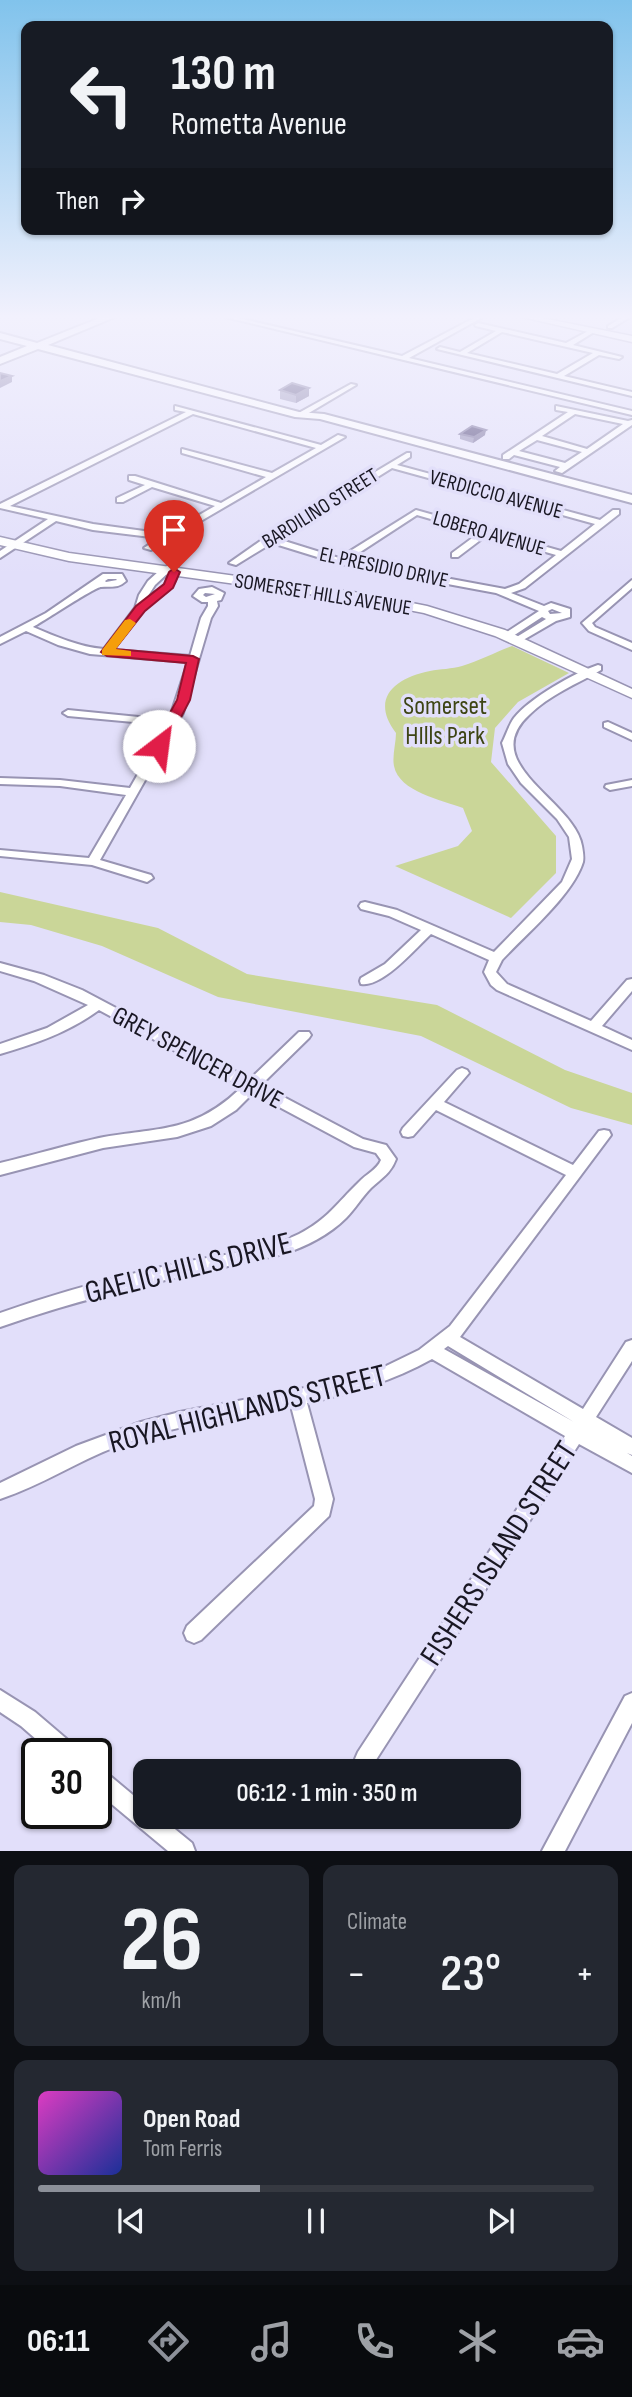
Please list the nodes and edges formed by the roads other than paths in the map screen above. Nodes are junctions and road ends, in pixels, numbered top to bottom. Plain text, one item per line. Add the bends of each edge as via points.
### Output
1 (257, 403) edge
2 (320, 403) edge
3 (591, 403) edge
4 (178, 408) dead end
5 (559, 408) dead end
6 (192, 412) junction
7 (573, 412) junction
8 (632, 413) edge
9 (299, 415) junction
10 (630, 423) edge
11 (341, 437) dead end
12 (535, 437) junction
13 (323, 448) junction
14 (186, 451) dead end
15 (587, 451) junction
16 (407, 455) dead end
17 (390, 465) junction
18 (273, 476) junction
19 (132, 478) dead end
20 (152, 484) junction
21 (632, 499) edge
22 (120, 500) dead end
23 (1, 506) edge
24 (222, 506) junction
25 (632, 508) edge
26 (416, 512) joint
27 (616, 512) dead end
28 (49, 518) junction
29 (601, 523) junction
30 (485, 532) junction
31 (167, 537) junction
32 (269, 539) junction
33 (7, 543) edge
34 (148, 548) dead end
35 (563, 554) junction
36 (455, 555) dead end
37 (340, 561) junction
38 (233, 563) dead end
39 (171, 569) junction
40 (100, 582) dead end
41 (632, 583) edge
42 (506, 592) junction
43 (212, 600) dead end
44 (555, 606) junction
45 (543, 611) junction
46 (562, 616) junction
47 (589, 623) junction
48 (28, 628) junction
49 (517, 635) junction
50 (0, 641) edge
51 (632, 647) edge
52 (107, 652) junction
53 (193, 659) junction
54 (594, 671) junction
55 (632, 684) edge
56 (632, 694) edge
57 (68, 713) dead end
58 (173, 723) junction
59 (608, 725) dead end
60 (632, 737) edge
61 (0, 781) edge
62 (632, 783) edge
63 (610, 787) dead end
64 (132, 792) junction
65 (0, 853) edge
66 (93, 862) junction
67 (147, 878) dead end
68 (365, 906) dead end
69 (429, 929) junction
70 (496, 958) junction
71 (0, 967) edge
72 (366, 981) dead end
73 (632, 984) edge
74 (98, 1004) junction
75 (593, 1028) junction
76 (304, 1035) dead end
77 (632, 1045) edge
78 (0, 1049) edge
79 (462, 1073) dead end
80 (252, 1086) junction
81 (434, 1103) junction
82 (408, 1132) dead end
83 (604, 1135) dead end
84 (388, 1159) joint
85 (0, 1169) edge
86 (576, 1173) junction
87 (0, 1320) edge
88 (449, 1338) junction
89 (632, 1347) edge
90 (433, 1351) junction
91 (297, 1396) junction
92 (581, 1426) junction
93 (632, 1447) edge
94 (632, 1465) edge
95 (0, 1491) edge
96 (194, 1633) dead end
97 (0, 1700) edge
98 (632, 1703) edge
99 (51, 1738) edge
100 (365, 1759) dead end
101 (112, 1790) edge
102 (184, 1851) edge
103 (553, 1851) edge

1 - 9 main road
2 - 9 street
3 - 8 street
4 - 6 street
5 - 7 street
6 - 13 street
6 - 23 street
7 - 10 street
7 - 12 street
9 - 21 main road via 320,416
9 - 25 main road
10 - 15 street
11 - 13 street
12 - 15 street
12 - 15 street via 509,454 563,468
13 - 18 street
14 - 18 street
16 - 17 street, BARDILINO STREET
17 - 29 street, VERDICCIO AVENUE
17 - 32 street, BARDILINO STREET
18 - 24 street
19 - 20 street
20 - 22 street
20 - 24 street
23 - 28 street
24 - 31 street
26 - 30 street, LOBERO AVENUE
26 - 37 street
27 - 29 street
28 - 31 street
28 - 33 street
29 - 35 street
30 - 35 street, LOBERO AVENUE
30 - 36 street
31 - 34 street
32 - 37 street, EL PRESIDIO DRIVE
32 - 38 street, BARDILINO STREET
33 - 39 main road, SOMERSET HILLS AVENUE via 69,557
35 - 42 street
37 - 42 street, EL PRESIDIO DRIVE
39 - 49 main road, SOMERSET HILLS AVENUE via 394,596 467,613
39 - 52 street via 169,586 141,608
40 - 48 street
41 - 47 street
42 - 44 street, EL PRESIDIO DRIVE
42 - 45 street, EL PRESIDIO DRIVE
43 - 53 street
44 - 45 street
44 - 46 street, EL PRESIDIO DRIVE
45 - 46 street
45 - 49 street
46 - 47 street
46 - 49 street
47 - 51 street
48 - 50 street
48 - 52 street via 69,646
49 - 54 main road, SOMERSET HILLS AVENUE
52 - 53 street
53 - 58 street via 184,700
54 - 55 main road, SOMERSET HILLS AVENUE
54 - 56 main road, SOMERSET HILLS AVENUE
54 - 70 street via 532,707 510,734 513,765 567,822 579,859 562,892
57 - 58 street
58 - 64 street
59 - 60 street
61 - 64 street
62 - 63 street
64 - 66 street
65 - 66 street
66 - 67 street
68 - 69 street
69 - 70 street
69 - 72 street via 389,967
70 - 75 street via 492,977 502,987
71 - 74 street, GREY SPENCER DRIVE via 60,985
73 - 75 street
74 - 78 street via 49,1035
74 - 80 street, GREY SPENCER DRIVE
75 - 77 street
76 - 80 street
79 - 81 street
80 - 84 street, GREY SPENCER DRIVE via 359,1143 381,1149
80 - 85 street via 225,1111 191,1128
81 - 82 street
81 - 86 street
83 - 86 street, ROYAL HIGHLANDS STREET
84 - 87 street, GAELIC HILLS DRIVE via 385,1171 368,1182 340,1214 291,1245 115,1283
86 - 88 street, ROYAL HIGHLANDS STREET
88 - 90 street, ROYAL HIGHLANDS STREET
88 - 92 street
89 - 92 street, FISHERS ISLAND STREET
90 - 91 street, ROYAL HIGHLANDS STREET via 387,1374
90 - 92 street
91 - 95 street, ROYAL HIGHLANDS STREET via 144,1429 88,1449
91 - 96 street via 323,1510
92 - 93 street
92 - 94 street
92 - 100 street, FISHERS ISLAND STREET
97 - 99 street
98 - 103 street
101 - 102 street

